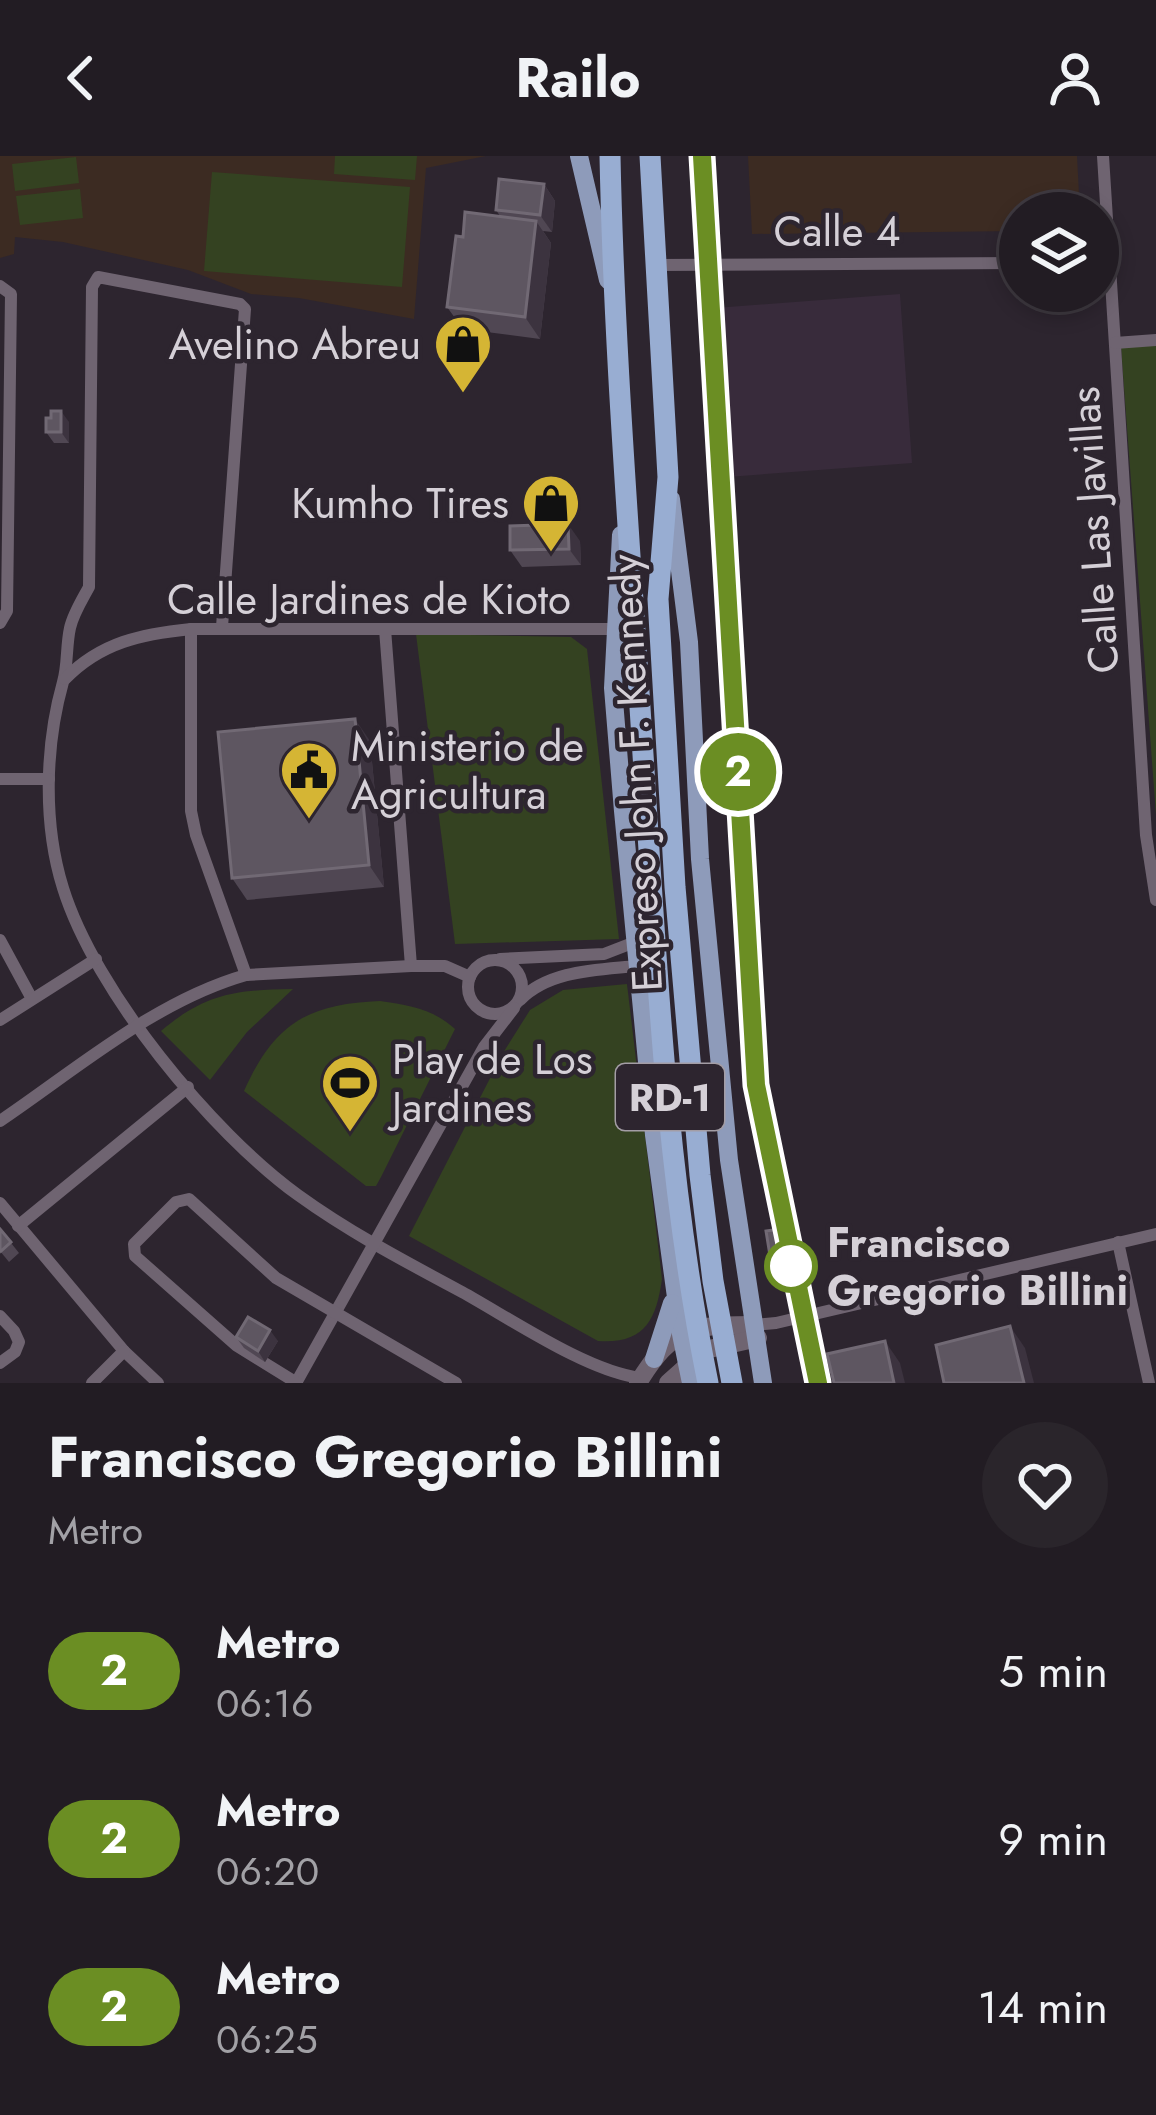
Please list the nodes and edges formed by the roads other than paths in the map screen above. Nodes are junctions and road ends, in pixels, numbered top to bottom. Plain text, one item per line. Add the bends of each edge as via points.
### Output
1 (579, 156) edge
2 (601, 156) edge
3 (610, 156) edge
4 (650, 156) edge
5 (1103, 156) edge
6 (610, 183) junction
7 (1103, 192) edge
8 (999, 263) edge
9 (655, 265) junction
10 (0, 286) edge
11 (1111, 312) edge
12 (616, 316) junction
13 (1156, 340) edge
14 (1115, 343) junction
15 (4, 476) edge
16 (623, 477) junction
17 (668, 477) junction
18 (0, 622) edge
19 (222, 627) junction
20 (191, 629) junction
21 (385, 629) junction
22 (616, 629) junction
23 (64, 680) junction
24 (0, 779) edge
25 (50, 779) junction
26 (1156, 900) edge
27 (0, 940) edge
28 (634, 942) junction
29 (96, 959) junction
30 (496, 959) junction
31 (411, 966) junction
32 (636, 966) junction
33 (246, 975) junction
34 (470, 976) junction
35 (32, 999) junction
36 (517, 1004) junction
37 (476, 1007) junction
38 (0, 1020) edge
39 (137, 1028) junction
40 (484, 1048) junction
41 (188, 1087) junction
42 (0, 1121) edge
43 (0, 1203) edge
44 (18, 1226) junction
45 (1156, 1234) edge
46 (1118, 1242) junction
47 (373, 1244) junction
48 (745, 1264) junction
49 (674, 1288) junction
50 (336, 1312) junction
51 (0, 1316) edge
52 (757, 1331) junction
53 (680, 1334) junction
54 (124, 1351) junction
55 (653, 1359) junction
56 (0, 1363) edge
57 (689, 1374) edge
58 (1151, 1376) edge
59 (640, 1380) edge
60 (92, 1383) edge
61 (158, 1383) edge
62 (296, 1383) edge
63 (456, 1383) edge
64 (668, 1383) edge
65 (708, 1383) edge
66 (732, 1383) edge
67 (761, 1383) edge

1 - 12 main road, RD-1
2 - 6 highway
3 - 6 highway, RD-1
4 - 9 highway, Expreso John F. Kennedy / RD-1
5 - 7 street, Calle Las Javillas
6 - 12 highway, RD-1
8 - 9 street, Calle 4
9 - 17 highway, Expreso John F. Kennedy / RD-1
10 - 15 street via 10,294
11 - 14 street, Calle Las Javillas
12 - 16 highway, Expreso John F. Kennedy / RD-1
13 - 14 street
14 - 26 street, Calle Las Javillas
15 - 18 street via 7,611
16 - 22 main road, RD-1
16 - 65 highway, Expreso John F. Kennedy / RD-1 via 674,1143
17 - 48 main road, RD-1 via 689,642 710,974
17 - 66 highway, Expreso John F. Kennedy / RD-1 via 658,599 671,808 700,1175
19 - 20 street, Calle Jardines de Kioto
19 - 21 street, Calle Jardines de Kioto
19 - 23 street via 245,309 98,277 89,587 70,625
20 - 23 street, Calle Jardines de Kioto via 99,650
20 - 33 street via 191,811
21 - 22 street, Calle Jardines de Kioto
21 - 31 street
22 - 28 main road, RD-1
23 - 25 street via 52,718
24 - 25 street
25 - 29 street via 63,890
27 - 35 street
28 - 30 street via 604,954
28 - 32 main road, RD-1
29 - 35 street
29 - 39 street
30 - 34 street
30 - 36 street via 519,974
31 - 33 street
31 - 34 street
32 - 36 street via 565,976
32 - 49 main road, RD-1
33 - 39 street
34 - 37 street
35 - 38 street
36 - 37 street via 491,1015
36 - 40 street
37 - 40 street
39 - 41 street
39 - 42 street
40 - 47 street
41 - 44 street
41 - 47 street via 296,1193
43 - 44 street
44 - 54 street
45 - 46 street
46 - 52 street
46 - 58 street
47 - 50 street
47 - 59 street via 606,1370
48 - 49 main road via 732,1298 715,1309 690,1305
48 - 52 main road, RD-1
49 - 53 main road, RD-1
49 - 55 main road
50 - 62 street
50 - 62 street via 276,1278 189,1198 133,1248 237,1346
50 - 63 street
51 - 56 street via 19,1342
52 - 53 main road via 703,1324
52 - 57 main road via 705,1350
52 - 67 main road, RD-1
53 - 55 main road
53 - 57 main road, RD-1
54 - 60 street
54 - 61 street
55 - 59 main road
57 - 64 main road
65 - 67 main road via 740,1371

